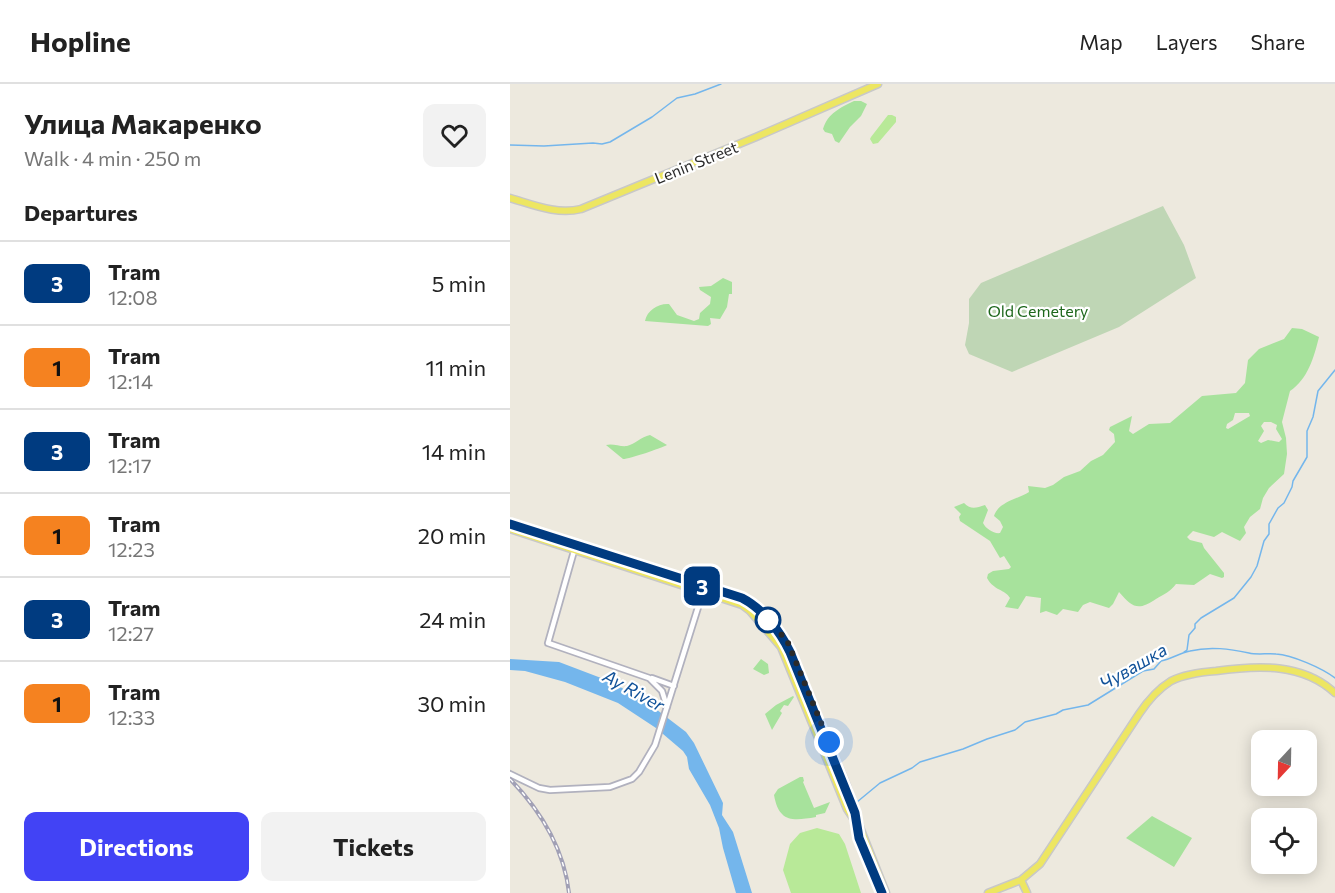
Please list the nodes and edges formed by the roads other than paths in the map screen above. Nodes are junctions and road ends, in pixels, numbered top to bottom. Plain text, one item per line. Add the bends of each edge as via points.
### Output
1 (878, 84) edge
2 (510, 198) edge
3 (510, 522) edge
4 (510, 530) edge
5 (575, 547) junction
6 (705, 585) junction
7 (704, 593) junction
8 (649, 678) junction
9 (674, 686) junction
10 (1335, 693) edge
11 (666, 709) junction
12 (510, 774) edge
13 (861, 830) junction
14 (1021, 880) junction
15 (886, 893) edge
16 (988, 893) edge
17 (1027, 893) edge

1 - 2 main road, Lenin Street via 581,209 556,211
3 - 5 main road
4 - 5 main road
5 - 6 main road
5 - 7 main road
5 - 8 street via 548,643
6 - 7 street
6 - 13 main road via 752,602 785,637 847,786
7 - 9 street
7 - 13 main road via 750,610 781,647 847,810
8 - 9 street
8 - 11 street via 662,691
9 - 11 street
10 - 14 main road via 1321,681 1302,673 1274,668 1244,667 1169,682 1149,699 1040,864
11 - 12 street via 655,745 632,779 610,788 550,790
13 - 15 main road
14 - 16 main road
14 - 17 main road

